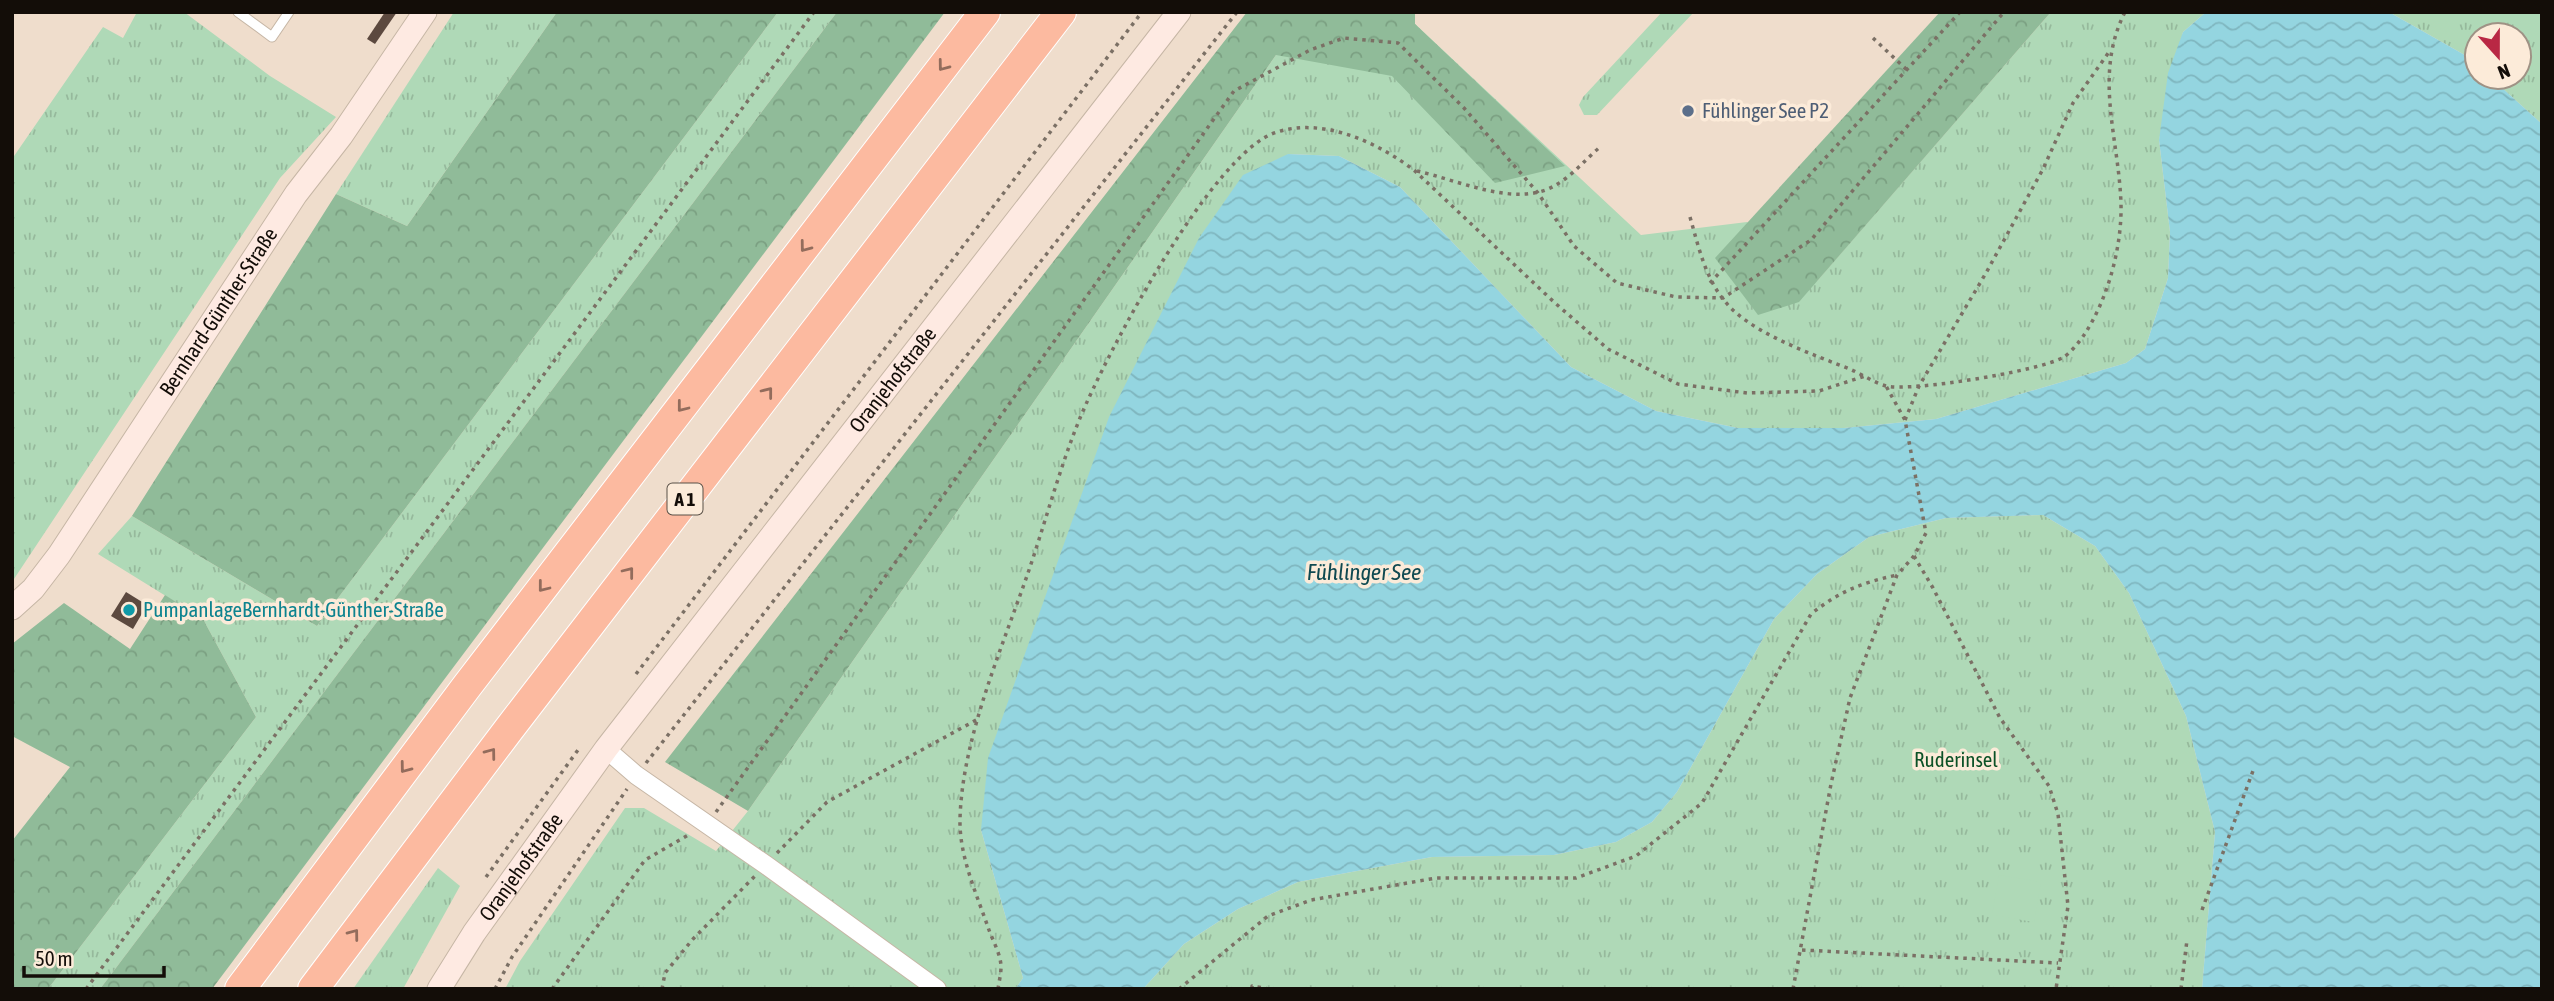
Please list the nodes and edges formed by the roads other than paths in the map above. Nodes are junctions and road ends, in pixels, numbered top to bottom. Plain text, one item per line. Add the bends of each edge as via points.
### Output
1 (237, 12) edge
2 (289, 12) edge
3 (425, 12) edge
4 (985, 12) edge
5 (1060, 12) edge
6 (1180, 12) edge
7 (12, 608) edge
8 (606, 749) junction
9 (261, 959) junction
10 (234, 989) edge
11 (240, 989) edge
12 (313, 989) edge
13 (439, 989) edge
14 (937, 989) edge

1 - 2 lane via 272,37
3 - 7 street, Bernhard-Günther-Straße via 296,194 59,555
4 -> 9 highway
12 -> 5 highway, A 1
6 - 8 street, Oranjehofstraße
8 - 13 street, Oranjehofstraße
8 - 14 street
9 - 10 highway
9 - 11 highway

